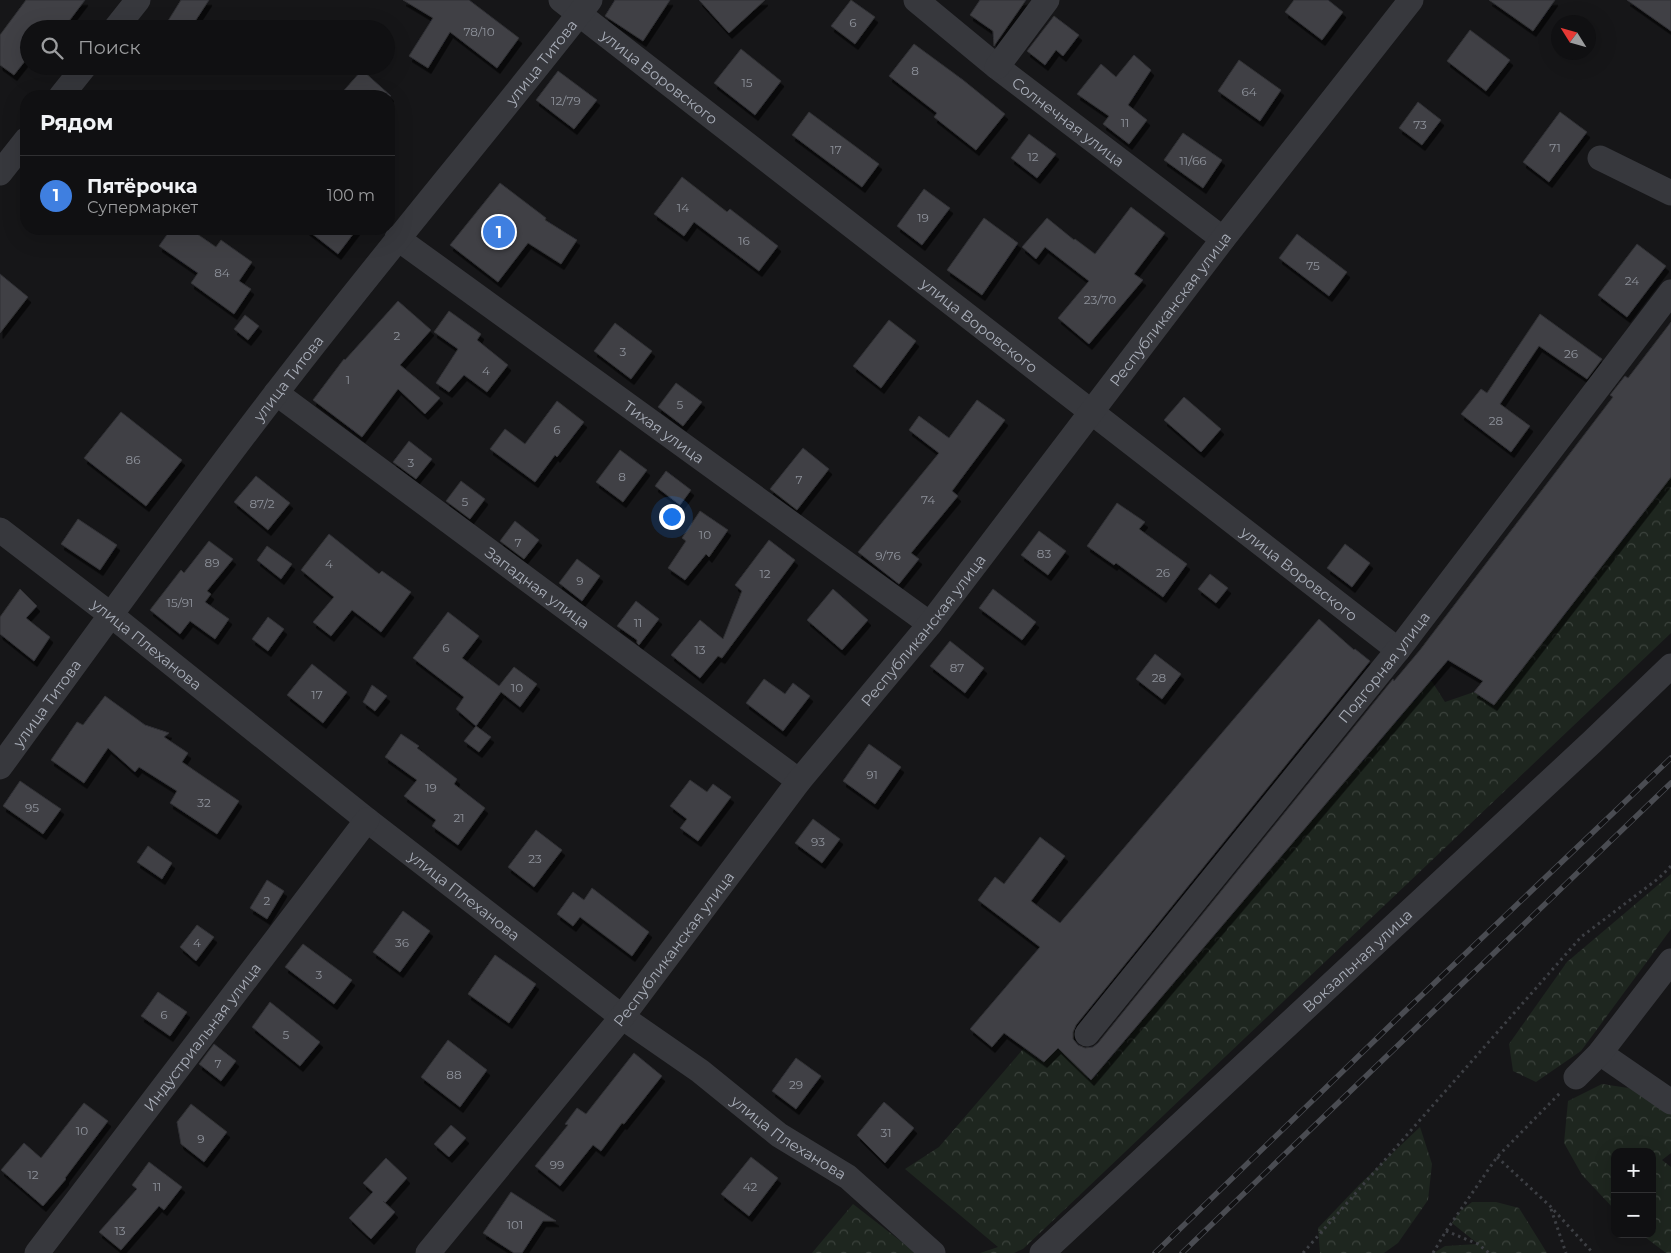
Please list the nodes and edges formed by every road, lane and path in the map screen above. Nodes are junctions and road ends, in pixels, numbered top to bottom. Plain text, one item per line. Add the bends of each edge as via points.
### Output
1 (138, 0) edge
2 (916, 0) edge
3 (1047, 0) edge
4 (1410, 0) edge
5 (577, 5) edge
6 (122, 20) edge
7 (997, 67) junction
8 (79, 75) edge
9 (67, 90) edge
10 (20, 148) edge
11 (1600, 158) dead end
12 (0, 173) edge
13 (1671, 193) edge
14 (397, 238) junction
15 (1223, 239) junction
16 (1671, 292) edge
17 (276, 393) junction
18 (1091, 412) junction
19 (0, 530) edge
20 (111, 615) junction
21 (930, 624) junction
22 (1398, 650) junction
23 (1671, 666) edge
24 (0, 767) edge
25 (799, 781) junction
26 (366, 820) junction
27 (1671, 866) edge
28 (1671, 962) edge
29 (622, 1017) junction
30 (1087, 1034) dead end
31 (1600, 1053) junction
32 (1576, 1077) joint
33 (1671, 1102) edge
34 (1497, 1156) junction
35 (1550, 1206) junction
36 (1446, 1231) junction
37 (37, 1253) edge
38 (428, 1253) edge
39 (933, 1253) edge
40 (1042, 1253) edge
41 (1303, 1253) edge
42 (1433, 1253) edge
43 (1489, 1253) edge
44 (1566, 1253) edge
45 (1593, 1253) edge

1 - 6 street
2 - 7 street, Солнечная улица
3 - 7 street
4 - 15 street, Республиканская улица
5 - 14 street, улица Титова
5 - 18 street, улица Воровского
7 - 15 street, Солнечная улица
8 - 9 street
10 - 12 street
11 - 13 street
14 - 17 street, улица Титова
14 - 21 street, Тихая улица
15 - 18 street, Республиканская улица
16 - 22 street, Подгорная улица
17 - 20 street, улица Титова
17 - 25 street, Западная улица
18 - 21 street, Республиканская улица
18 - 22 street, улица Воровского
19 - 20 street, улица Плеханова
20 - 24 street, улица Титова
20 - 26 street, улица Плеханова
21 - 25 street, Республиканская улица
22 - 30 street, Подгорная улица
23 - 40 street, Вокзальная улица
25 - 29 street, Республиканская улица
26 - 29 street, улица Плеханова
26 - 37 street, Индустриальная улица
27 - 41 path via 1581,937
28 - 31 street
29 - 38 street, Республиканская улица
29 - 39 street, улица Плеханова via 700,1071 779,1135 848,1177
31 - 32 street
31 - 33 street
32 - 34 path
34 - 35 path
34 - 36 path
35 - 44 path
35 - 45 path
36 - 42 path
36 - 43 path via 1478,1244

